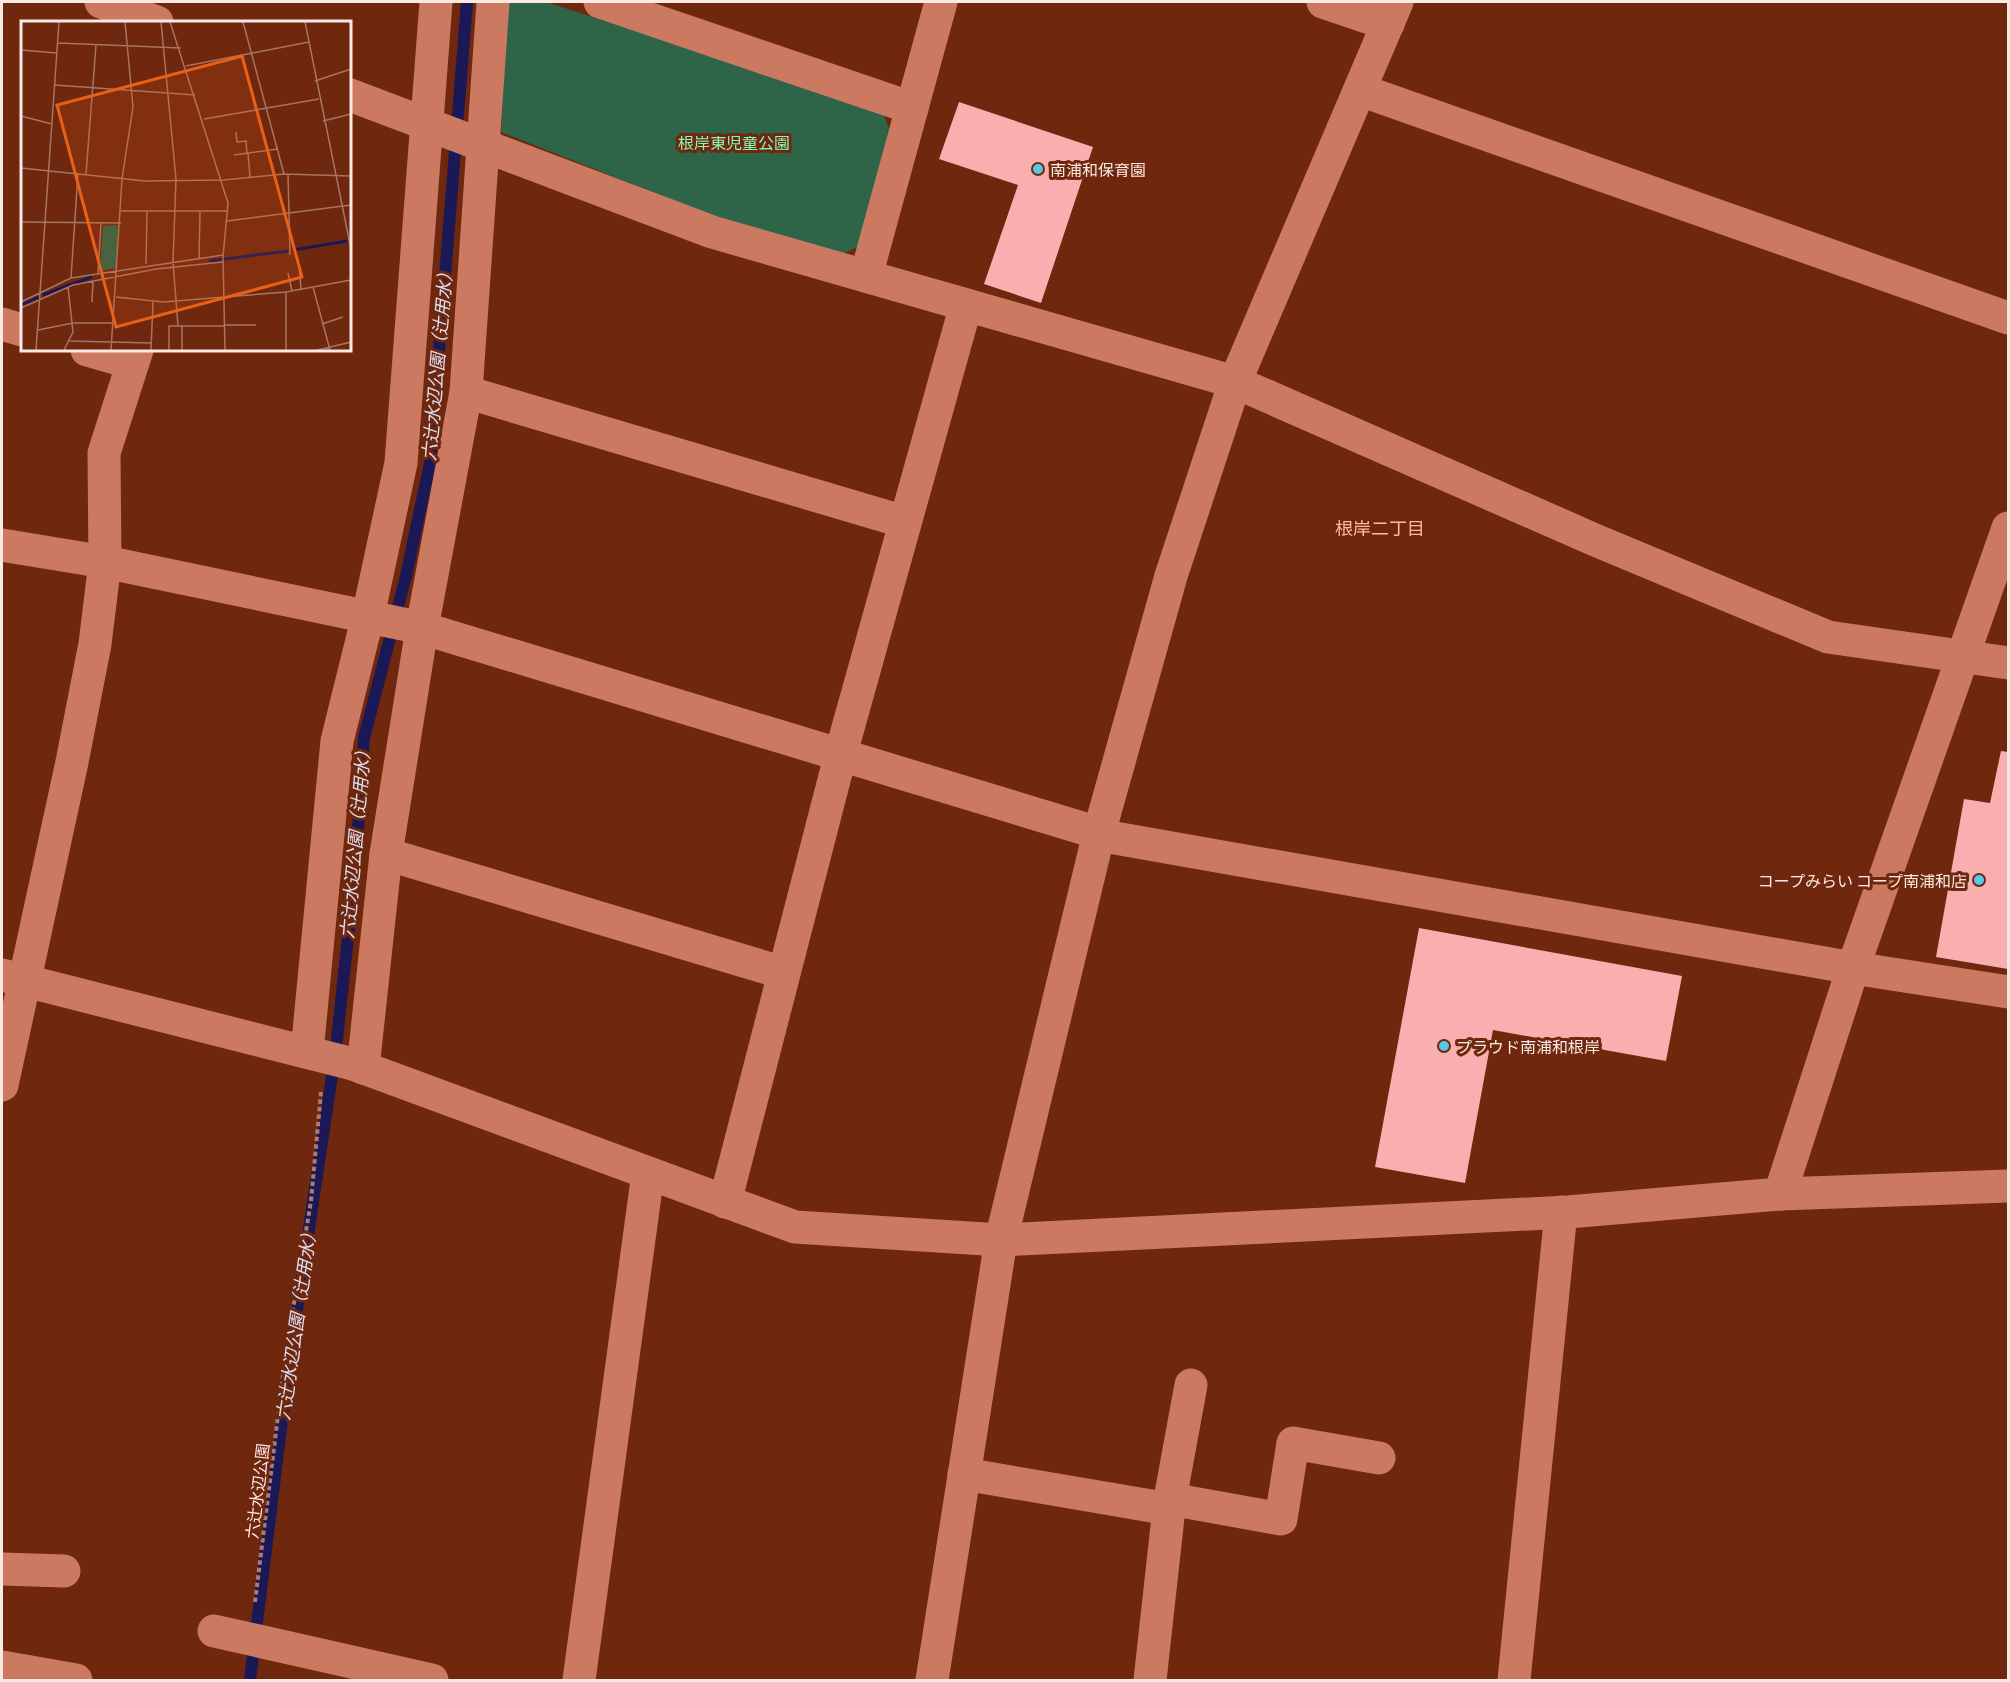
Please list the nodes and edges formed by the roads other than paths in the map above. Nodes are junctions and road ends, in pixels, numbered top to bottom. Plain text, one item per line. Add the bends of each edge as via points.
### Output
1 (101, 2) edge
2 (436, 2) edge
3 (493, 2) edge
4 (600, 2) edge
5 (941, 2) edge
6 (1323, 2) edge
7 (1393, 13) edge
8 (154, 21) edge
9 (1360, 90) junction
10 (351, 95) edge
11 (912, 108) junction
12 (453, 134) junction
13 (866, 276) junction
14 (966, 305) junction
15 (2008, 318) edge
16 (2, 324) edge
17 (21, 330) edge
18 (95, 351) edge
19 (134, 356) edge
20 (1235, 382) junction
21 (466, 392) junction
22 (905, 522) junction
23 (2008, 528) edge
24 (2, 545) edge
25 (105, 562) junction
26 (392, 621) junction
27 (1965, 656) junction
28 (2008, 663) edge
29 (841, 753) junction
30 (1099, 833) junction
31 (386, 854) junction
32 (1852, 968) junction
33 (784, 973) junction
34 (13, 978) edge
35 (2008, 992) edge
36 (333, 1059) junction
37 (2, 1085) edge
38 (648, 1173) junction
39 (2008, 1186) edge
40 (1780, 1194) junction
41 (725, 1202) junction
42 (1561, 1212) junction
43 (1001, 1240) junction
44 (1191, 1385) dead end
45 (1379, 1458) dead end
46 (964, 1474) junction
47 (1170, 1504) junction
48 (2, 1569) edge
49 (64, 1571) dead end
50 (214, 1631) dead end
51 (2, 1667) edge
52 (76, 1680) edge
53 (432, 1680) edge
54 (579, 1680) edge
55 (932, 1680) edge
56 (1150, 1680) edge
57 (1514, 1680) edge

1 - 8 street
2 - 12 street
3 - 12 street
4 - 11 street
5 - 11 street
6 - 7 street
7 - 9 street
9 - 15 street
9 - 20 street
10 - 12 street
11 - 13 street
12 - 13 street via 712,232
12 - 21 street
12 - 26 street via 400,463
13 - 14 street
14 - 20 street
14 - 22 street
16 - 17 street
18 - 19 street
19 - 25 street via 104,453
20 - 27 street via 1828,637
20 - 30 street via 1171,576
21 - 22 street
21 - 26 street
22 - 29 street
23 - 27 street
24 - 25 street
25 - 26 street
25 - 34 street via 75,752
26 - 29 street
26 - 31 street
26 - 36 street via 338,741
27 - 28 street
27 - 32 street
29 - 30 street
29 - 33 street
30 - 32 street
30 - 43 street
31 - 33 street
31 - 36 street
32 - 35 street
32 - 40 street
33 - 41 street
34 - 36 street
34 - 37 street
36 - 38 street
38 - 41 street
38 - 54 street
39 - 40 street
40 - 42 street
41 - 43 street via 795,1227
42 - 43 street
42 - 57 street
43 - 46 street
44 - 47 street
45 - 47 street via 1293,1443 1281,1519
46 - 47 street
46 - 55 street
47 - 56 street
48 - 49 street
50 - 53 street
51 - 52 street

